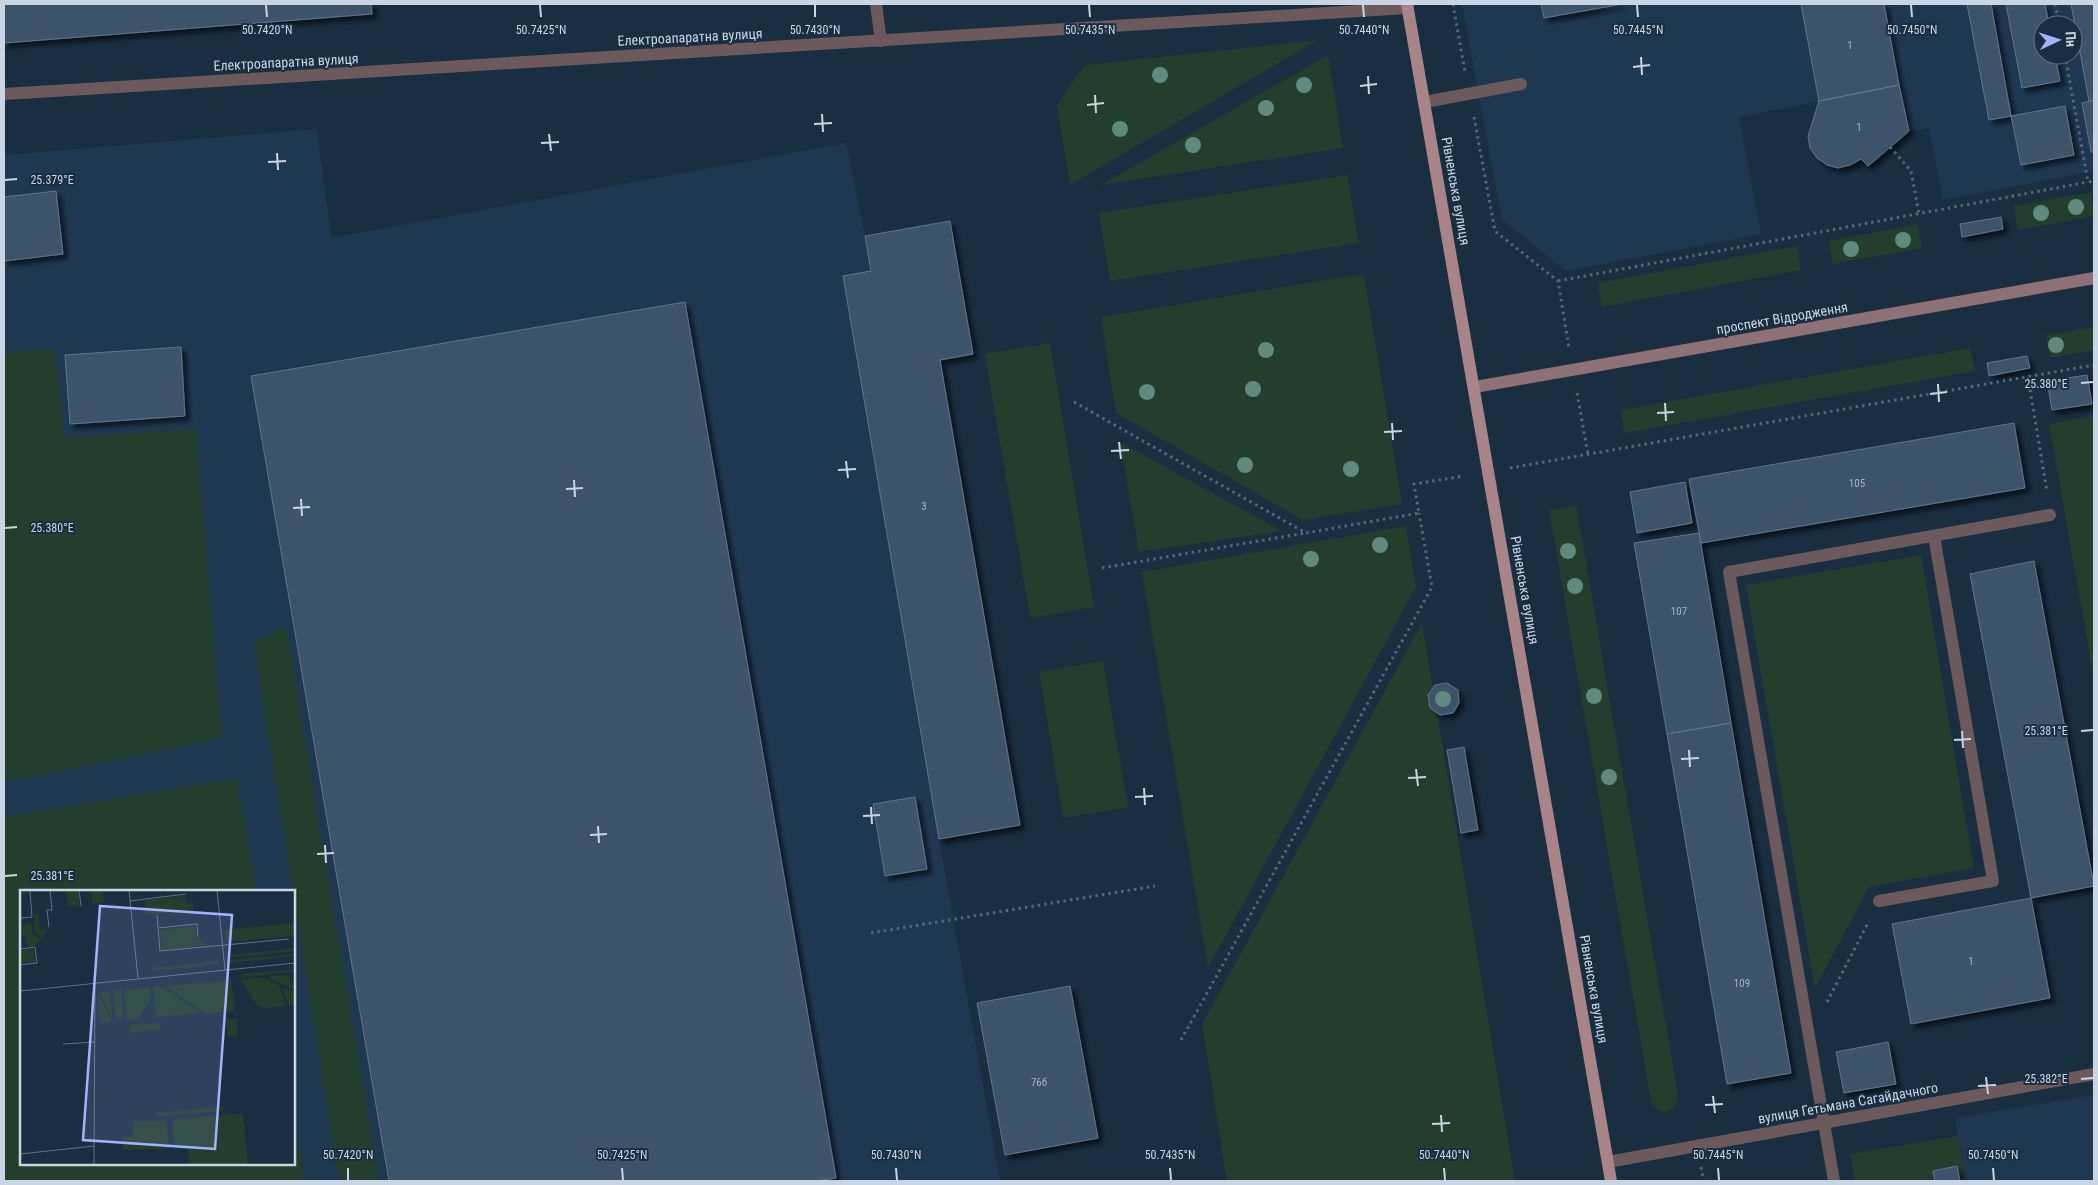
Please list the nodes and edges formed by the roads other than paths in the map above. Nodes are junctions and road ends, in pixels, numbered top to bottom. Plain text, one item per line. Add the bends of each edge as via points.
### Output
1 (876, 4) edge
2 (1408, 6) edge
3 (881, 41) junction
4 (1521, 84) dead end
5 (4, 94) edge
6 (1425, 102) junction
7 (2094, 278) edge
8 (1475, 387) junction
9 (2050, 515) road end
10 (1934, 536) junction
11 (1879, 901) road end
12 (2094, 1074) edge
13 (1824, 1123) junction
14 (1608, 1162) junction
15 (1611, 1181) edge
16 (1834, 1181) edge

1 - 3 street
2 - 3 street, Електроапаратна вулиця
2 - 6 main road, Рівненська вулиця
3 - 5 street, Електроапаратна вулиця
4 - 6 street
6 - 8 main road, Рівненська вулиця
7 - 8 main road, проспект Відродження
8 - 14 main road, Рівненська вулиця
9 - 10 street
10 - 11 street via 1994,881
10 - 13 street via 1729,572
12 - 13 street, вулиця Гетьмана Сагайдачного
13 - 14 street, вулиця Гетьмана Сагайдачного
13 - 16 street
14 - 15 main road, Рівненська вулиця

